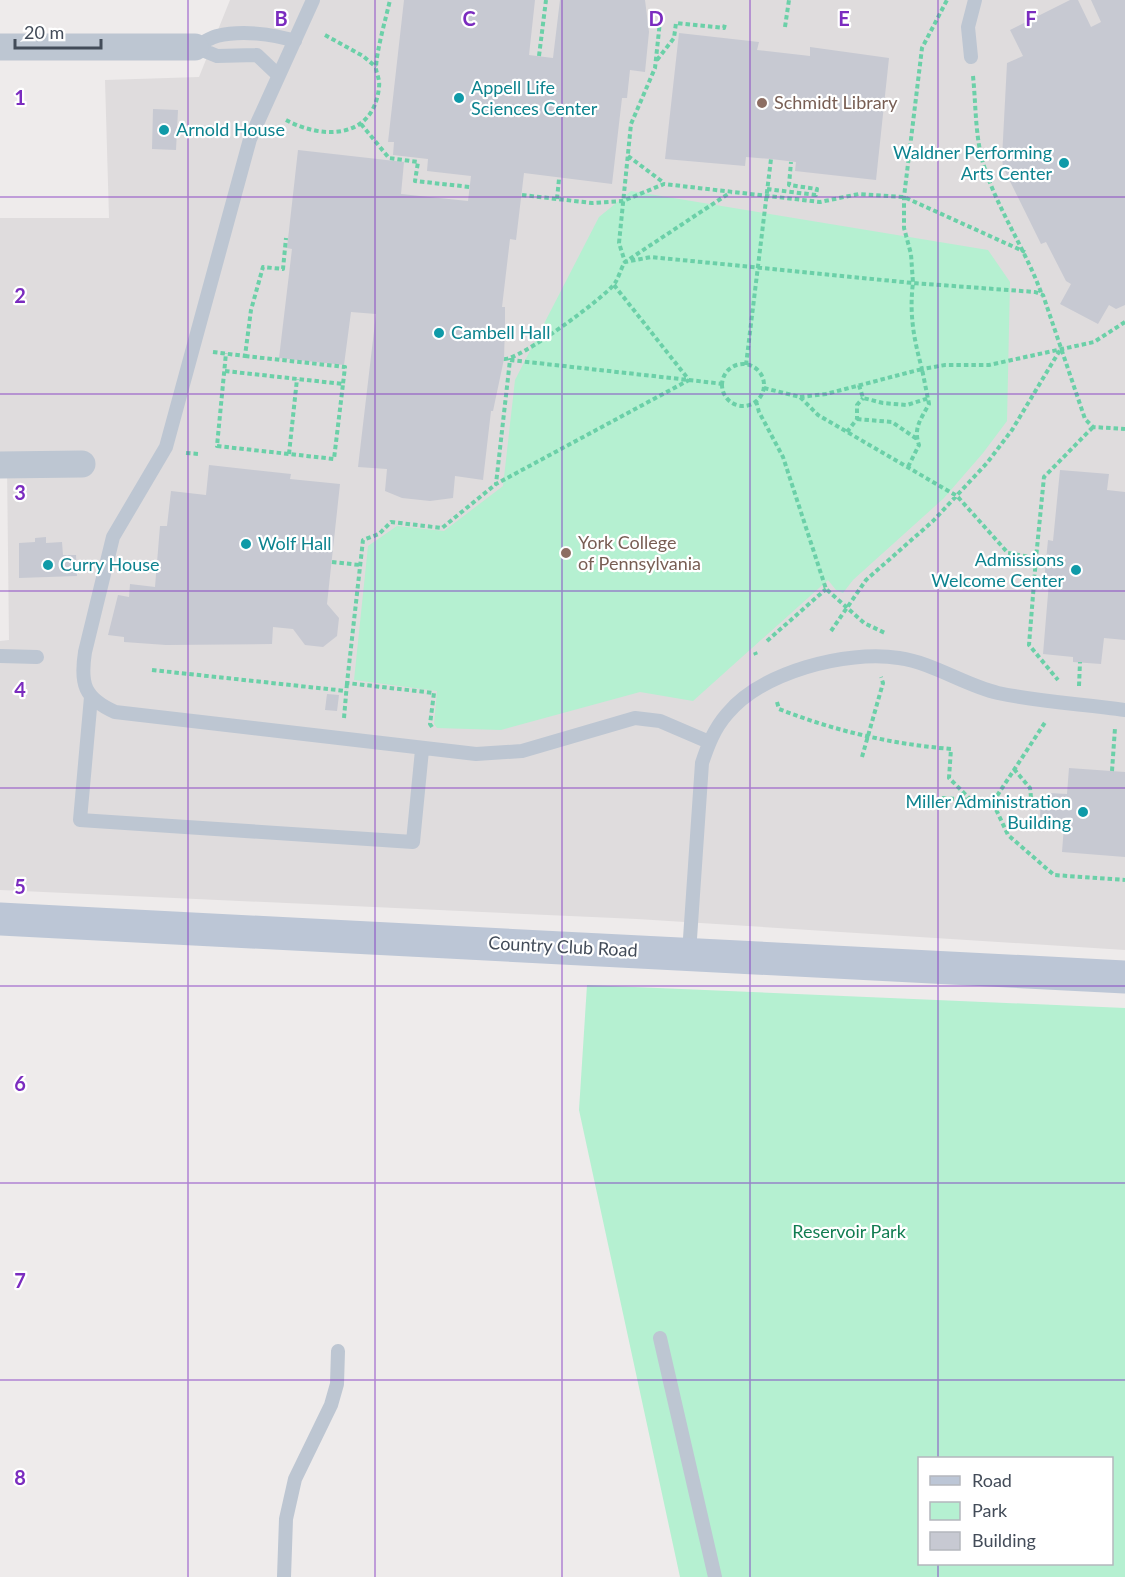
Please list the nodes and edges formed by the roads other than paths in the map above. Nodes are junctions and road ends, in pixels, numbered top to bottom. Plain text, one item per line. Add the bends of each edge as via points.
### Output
1 (313, 0) edge
2 (975, 0) edge
3 (295, 41) junction
4 (0, 47) edge
5 (195, 47) junction
6 (971, 57) road end
7 (277, 74) junction
8 (82, 464) dead end
9 (0, 465) edge
10 (0, 656) edge
11 (37, 657) dead end
12 (91, 697) junction
13 (1125, 710) edge
14 (709, 742) junction
15 (422, 750) junction
16 (0, 919) edge
17 (689, 953) junction
18 (1125, 977) edge
19 (660, 1338) dead end
20 (338, 1351) dead end
21 (284, 1577) edge
22 (715, 1577) edge

1 - 3 lane
2 - 6 lane via 968,27
3 - 5 lane via 273,35 216,36
3 - 7 lane
4 - 5 street
5 - 7 lane via 217,56 256,56
7 - 12 lane via 246,151 166,447 113,537 82,666 85,688
8 - 9 street
10 - 11 lane
12 - 15 lane via 115,712
12 - 15 lane via 81,820 413,842
13 - 14 lane via 995,692 917,662 866,657 810,666 761,686 726,715
14 - 15 lane via 660,722 635,718 522,751 476,754
14 - 17 lane via 702,763
16 - 17 main road, Country Club Road
17 - 18 main road, Country Club Road
19 - 22 lane
20 - 21 lane via 337,1384 331,1405 295,1479 286,1520

